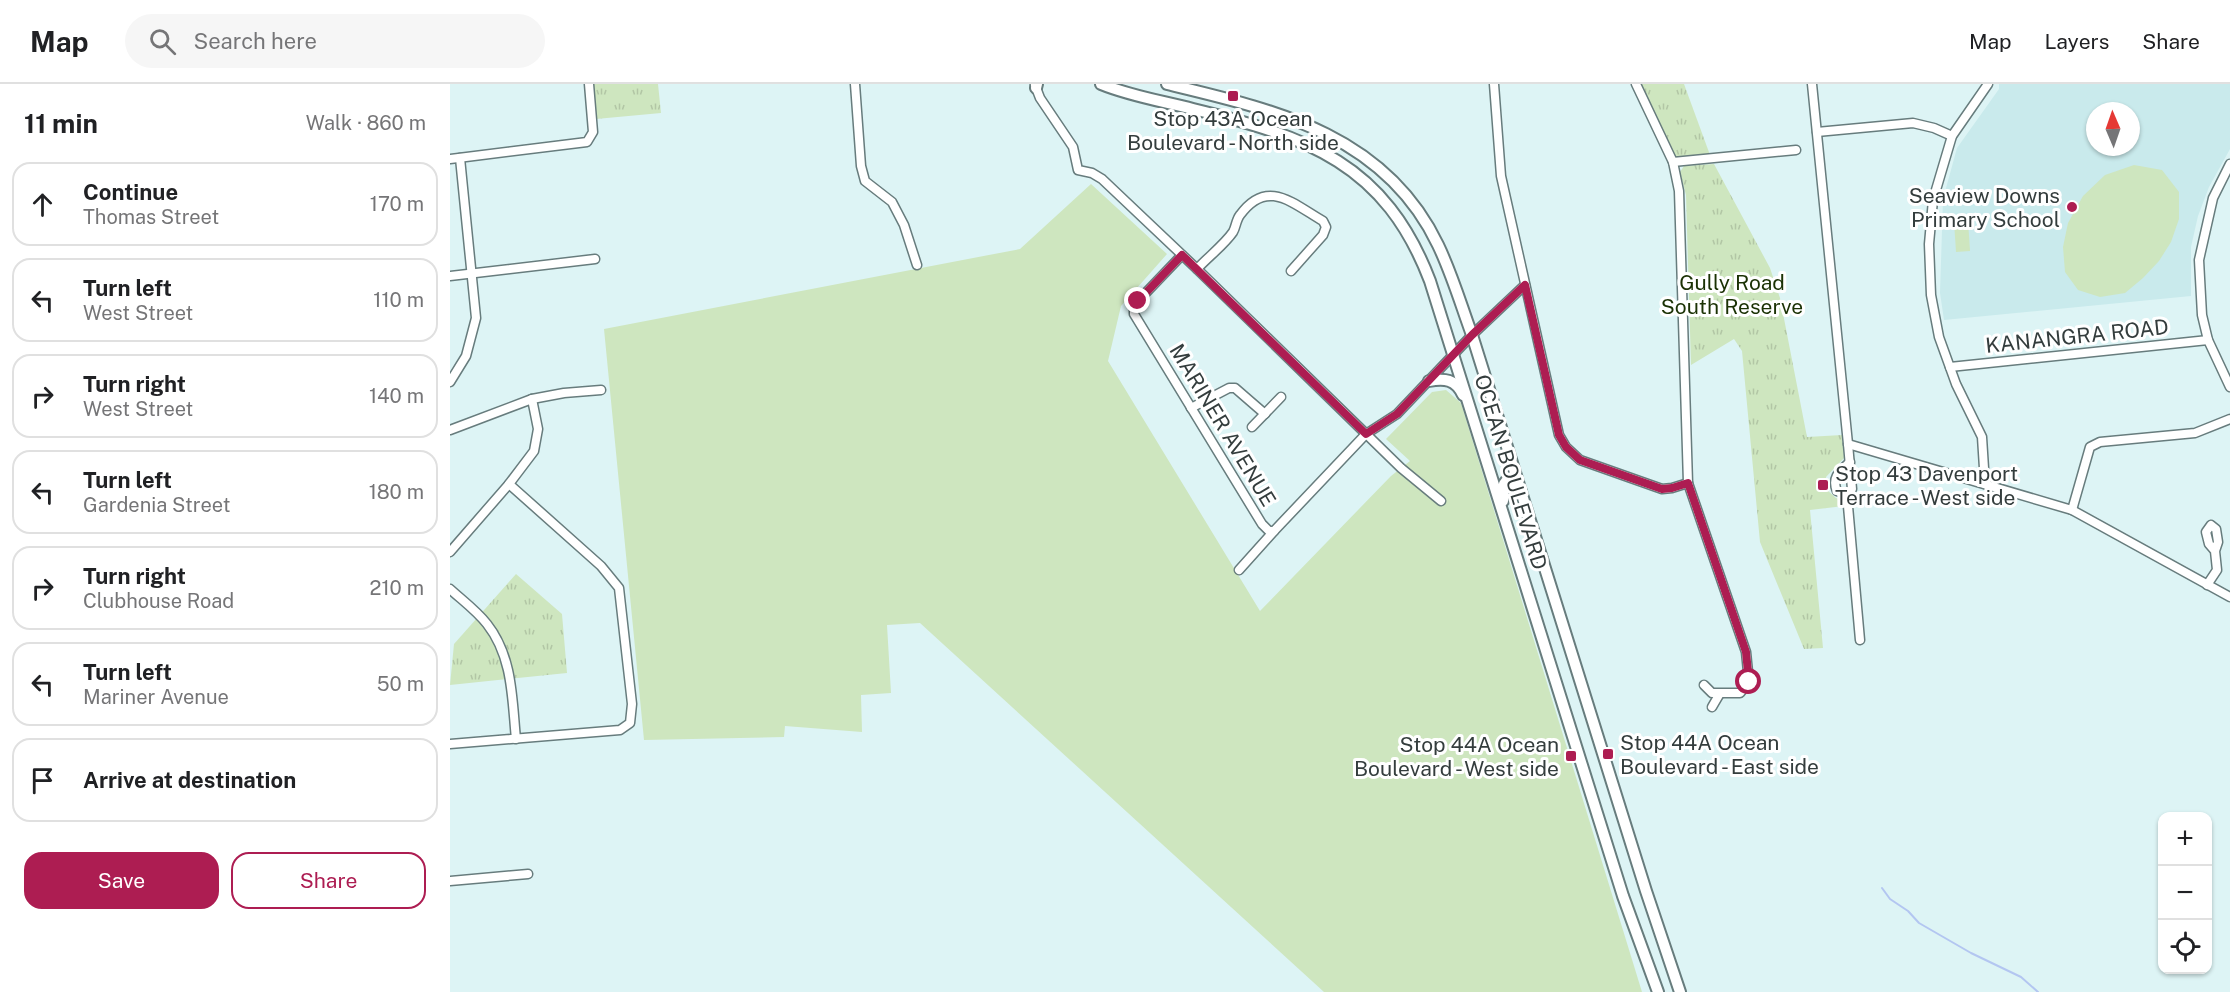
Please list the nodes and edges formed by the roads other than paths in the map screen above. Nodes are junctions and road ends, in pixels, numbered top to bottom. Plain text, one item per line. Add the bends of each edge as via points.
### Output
1 (589, 84) edge
2 (855, 84) edge
3 (1101, 84) edge
4 (1167, 84) edge
5 (1494, 84) edge
6 (1636, 84) edge
7 (1812, 84) edge
8 (1988, 84) edge
9 (1036, 85) edge
10 (1817, 132) junction
11 (1952, 136) junction
12 (1796, 150) dead end
13 (460, 158) junction
14 (450, 159) edge
15 (1673, 162) junction
16 (2230, 164) edge
17 (1182, 255) junction
18 (596, 260) dead end
19 (917, 265) dead end
20 (1197, 269) junction
21 (1291, 271) dead end
22 (472, 273) junction
23 (450, 276) edge
24 (1525, 285) junction
25 (1472, 335) junction
26 (2208, 340) junction
27 (1454, 355) junction
28 (1950, 367) junction
29 (1429, 381) junction
30 (450, 382) edge
31 (2229, 384) edge
32 (601, 390) dead end
33 (1281, 398) dead end
34 (532, 399) junction
35 (1191, 408) junction
36 (1265, 414) junction
37 (1473, 417) junction
38 (2230, 419) edge
39 (1252, 427) dead end
40 (450, 430) edge
41 (1366, 434) junction
42 (1848, 444) junction
43 (1850, 462) junction
44 (1688, 483) junction
45 (509, 484) junction
46 (1985, 484) junction
47 (1517, 485) junction
48 (1847, 495) junction
49 (1441, 501) dead end
50 (2072, 510) junction
51 (1506, 522) junction
52 (1274, 531) junction
53 (2215, 551) dead end
54 (450, 552) edge
55 (1239, 570) dead end
56 (2207, 585) junction
57 (450, 589) edge
58 (2230, 597) edge
59 (1860, 640) dead end
60 (1704, 685) dead end
61 (1719, 695) junction
62 (1712, 707) dead end
63 (516, 739) junction
64 (450, 744) edge
65 (528, 874) dead end
66 (450, 880) edge
67 (1658, 992) edge
68 (1680, 992) edge

1 - 13 street via 593,132 587,142
2 - 19 street via 865,181 892,202
3 - 27 main road, OCEAN BOULEVARD via 1266,129 1323,151 1345,166 1389,206 1404,226 1419,254
4 - 25 main road, OCEAN BOULEVARD via 1305,123 1333,136 1380,170 1422,216 1438,243
5 - 24 street via 1502,176
6 - 15 street
7 - 10 street
8 - 11 street
9 - 17 street via 1040,98 1073,147 1078,170 1102,179
10 - 11 street via 1913,123
10 - 42 street
11 - 28 street via 1933,200 1929,244 1931,295
12 - 15 street
13 - 14 street
13 - 22 street
15 - 44 street via 1679,191
16 - 26 street via 2213,198 2199,260 2202,315
17 - 20 street
17 - 35 street, MARINER AVENUE via 1138,301 1134,314
18 - 22 street
20 - 21 street via 1233,232 1238,216 1256,198 1265,195 1284,199 1323,221 1326,227
20 - 41 street
22 - 23 street
22 - 30 street via 476,318 466,356
24 - 25 street, MARINER AVENUE
24 - 44 street via 1559,435 1566,447 1580,460 1662,489
25 - 27 street, MARINER AVENUE
25 - 47 main road, OCEAN BOULEVARD
26 - 28 street, KANANGRA ROAD
26 - 31 street
27 - 29 street, MARINER AVENUE
27 - 37 main road, OCEAN BOULEVARD
28 - 46 street via 1982,437
29 - 37 main road via 1449,380 1455,384
29 - 41 street, MARINER AVENUE via 1397,414
32 - 34 street
33 - 36 street
34 - 40 street
34 - 45 street via 538,429 534,451
35 - 36 street via 1234,388
35 - 52 street, MARINER AVENUE via 1262,524
36 - 39 street
37 - 51 main road, OCEAN BOULEVARD
38 - 50 street via 2195,432 2100,442 2090,447
41 - 49 street
41 - 52 street, MARINER AVENUE
42 - 43 street
42 - 46 street
43 - 48 street via 1852,489
43 - 48 street via 1835,476 1834,484 1837,491
44 - 61 street via 1746,652 1749,682 1740,693
45 - 54 street
45 - 63 street via 602,566 619,588 632,704 630,723 620,730
46 - 50 street
47 - 51 main road via 1511,480 1504,484
47 - 68 main road, OCEAN BOULEVARD
48 - 59 street
50 - 56 street
51 - 67 main road, OCEAN BOULEVARD via 1623,896
52 - 55 street
53 - 56 street via 2217,570
56 - 58 street
57 - 63 street via 487,623 501,646 510,676
60 - 61 street via 1710,693
61 - 62 street
63 - 64 street
65 - 66 street

